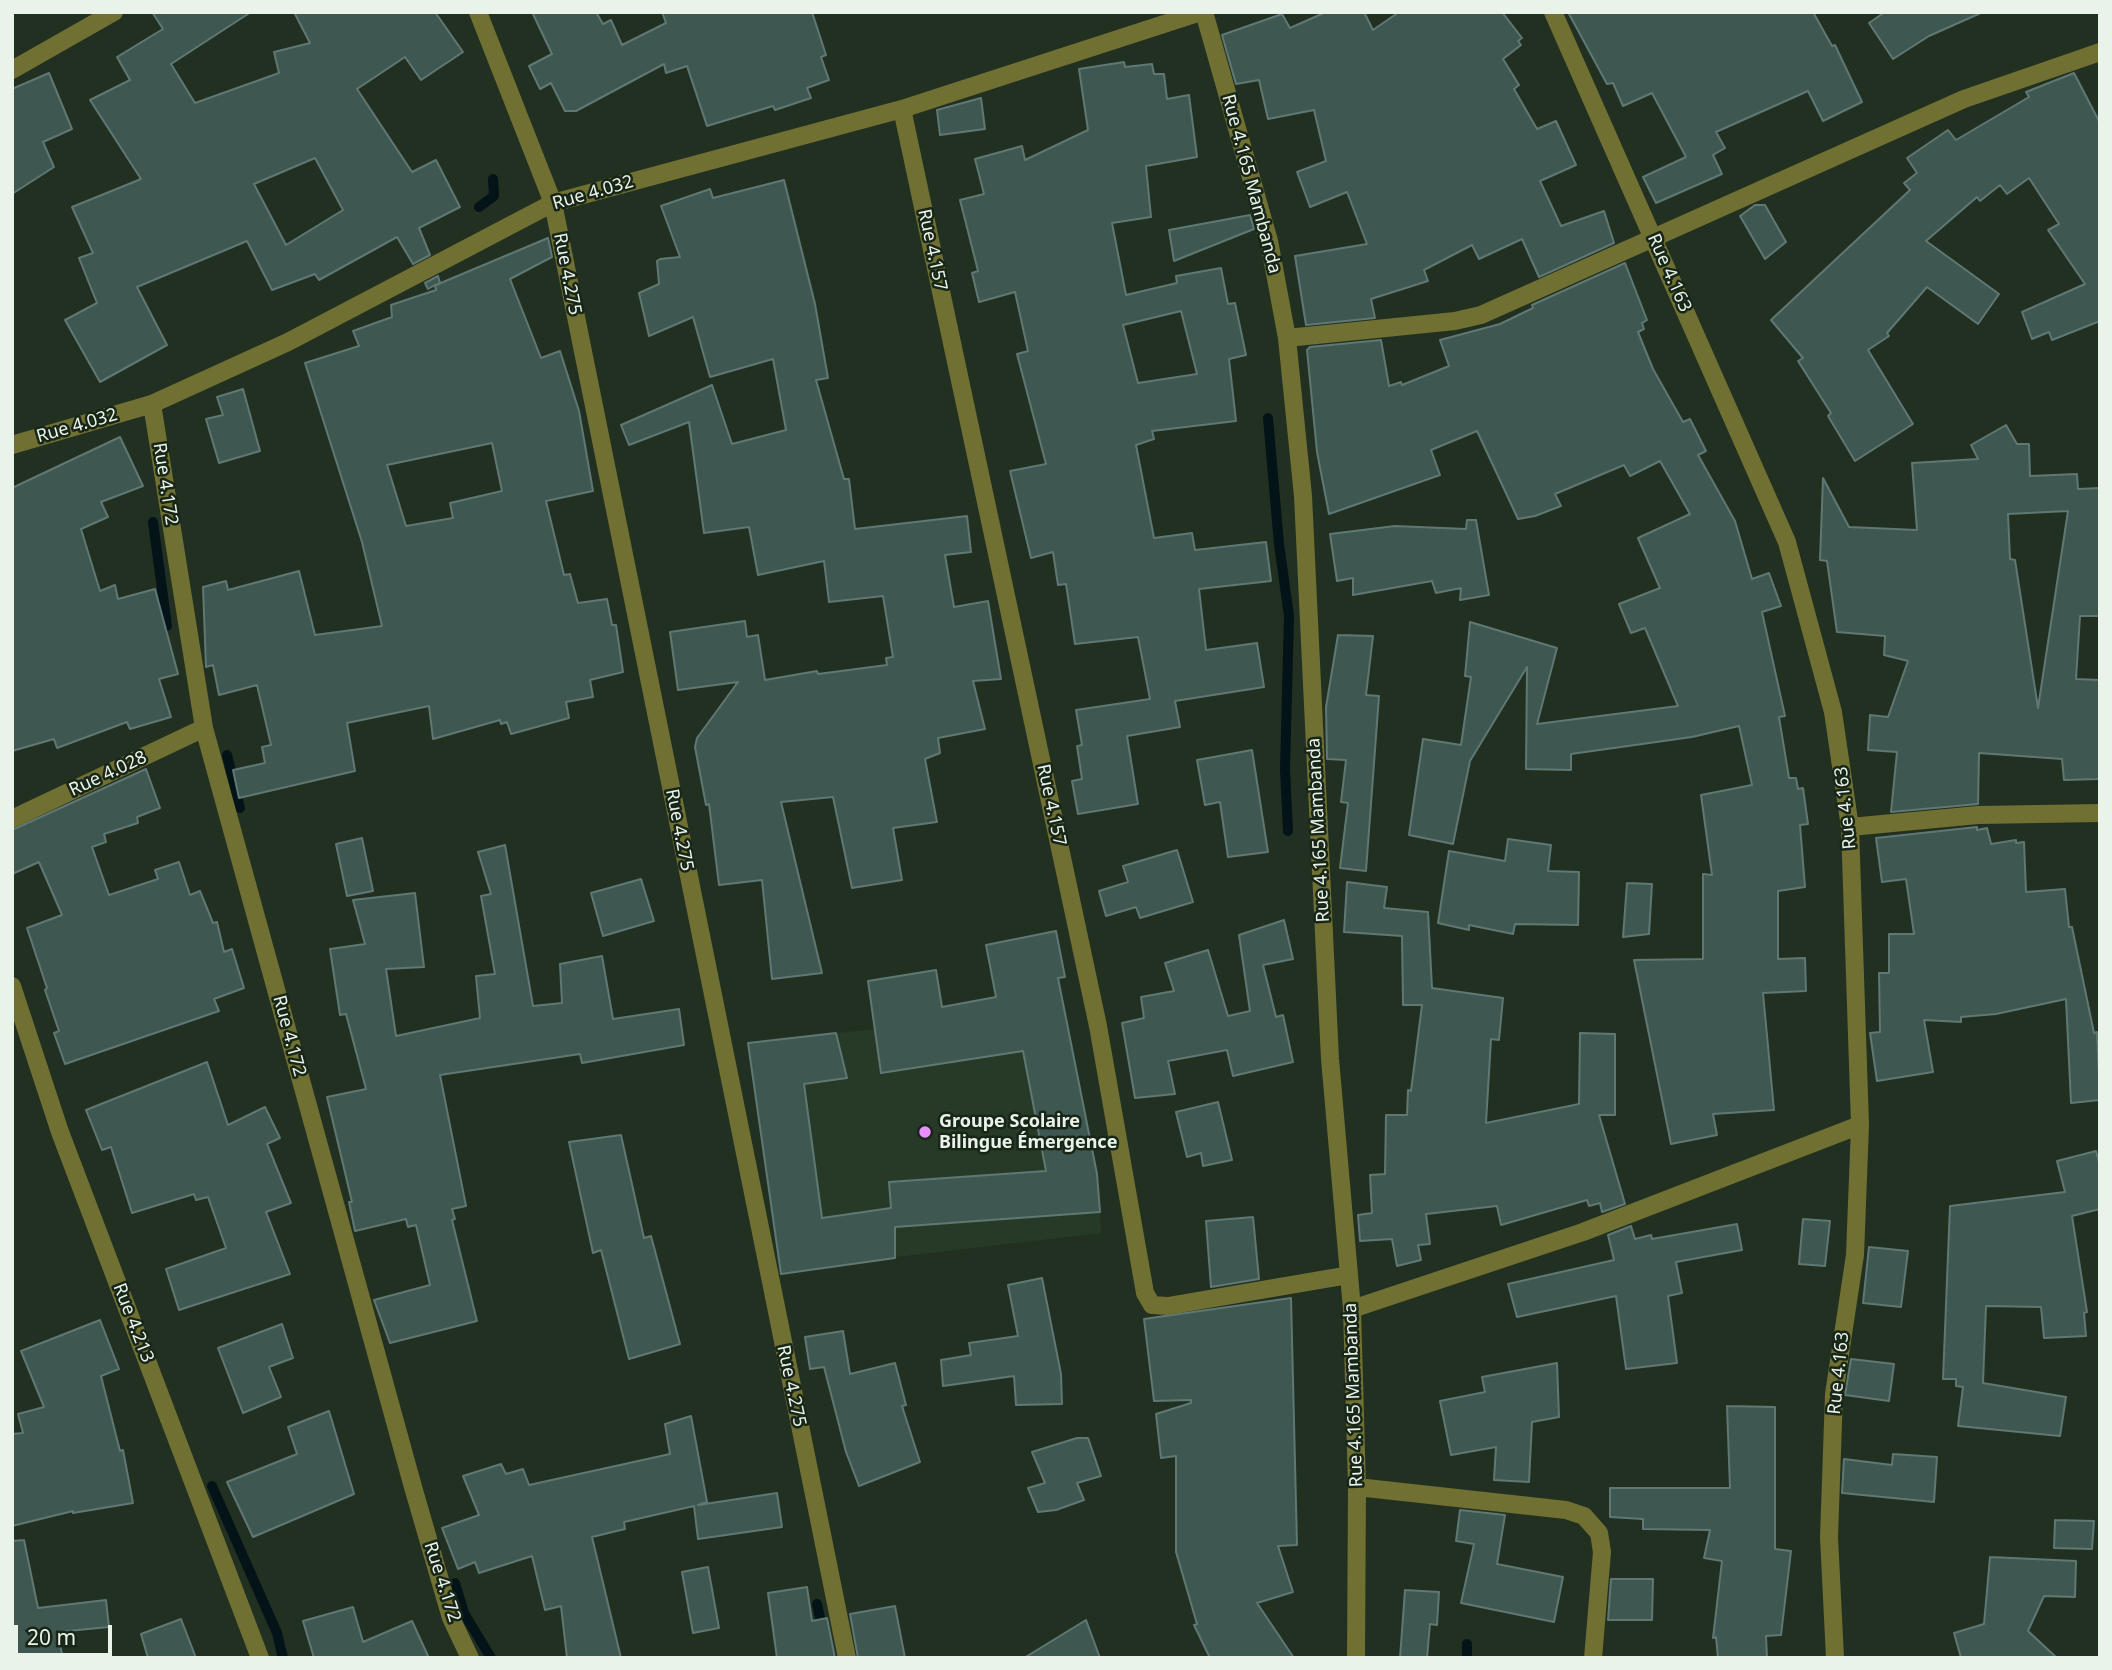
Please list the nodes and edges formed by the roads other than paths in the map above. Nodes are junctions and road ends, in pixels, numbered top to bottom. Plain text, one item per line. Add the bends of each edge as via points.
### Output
1 (114, 12) edge
2 (478, 12) edge
3 (1202, 12) edge
4 (1553, 12) edge
5 (2100, 52) edge
6 (12, 69) edge
7 (902, 109) junction
8 (553, 203) junction
9 (1653, 237) junction
10 (1287, 338) junction
11 (152, 404) junction
12 (12, 445) edge
13 (204, 729) junction
14 (2100, 813) edge
15 (12, 819) edge
16 (1850, 827) junction
17 (12, 986) edge
18 (1860, 1125) junction
19 (1349, 1275) junction
20 (1352, 1309) junction
21 (1357, 1487) junction
22 (260, 1658) edge
23 (470, 1658) edge
24 (847, 1658) edge
25 (1356, 1658) edge
26 (1593, 1658) edge
27 (1835, 1658) edge

1 - 6 street
2 - 8 street, Rue 4.275
3 - 7 street, Rue 4.032
3 - 10 street, Rue 4.165 Mambanda via 1269,241
4 - 9 street, Rue 4.163
5 - 9 street via 1964,99
7 - 8 street, Rue 4.032
7 - 19 street, Rue 4.157 via 1095,1012 1145,1293 1152,1305 1168,1306
8 - 11 street, Rue 4.032 via 288,342
8 - 24 street, Rue 4.275
9 - 10 street via 1481,315
9 - 16 street, Rue 4.163 via 1787,542 1833,712
10 - 19 street, Rue 4.165 Mambanda via 1304,496 1330,1059
11 - 12 street, Rue 4.032
11 - 13 street, Rue 4.172
13 - 15 street, Rue 4.028
13 - 23 street, Rue 4.172 via 413,1487 451,1618
14 - 16 street via 1978,816
16 - 18 street, Rue 4.163
17 - 22 street, Rue 4.213 via 60,1132
18 - 20 street via 1583,1232
18 - 27 street, Rue 4.163 via 1854,1255 1834,1394 1829,1536
19 - 20 street, Rue 4.165 Mambanda
20 - 21 street, Rue 4.165 Mambanda
21 - 25 street, Rue 4.165 Mambanda
21 - 26 street via 1566,1510 1584,1516 1599,1533 1602,1552

